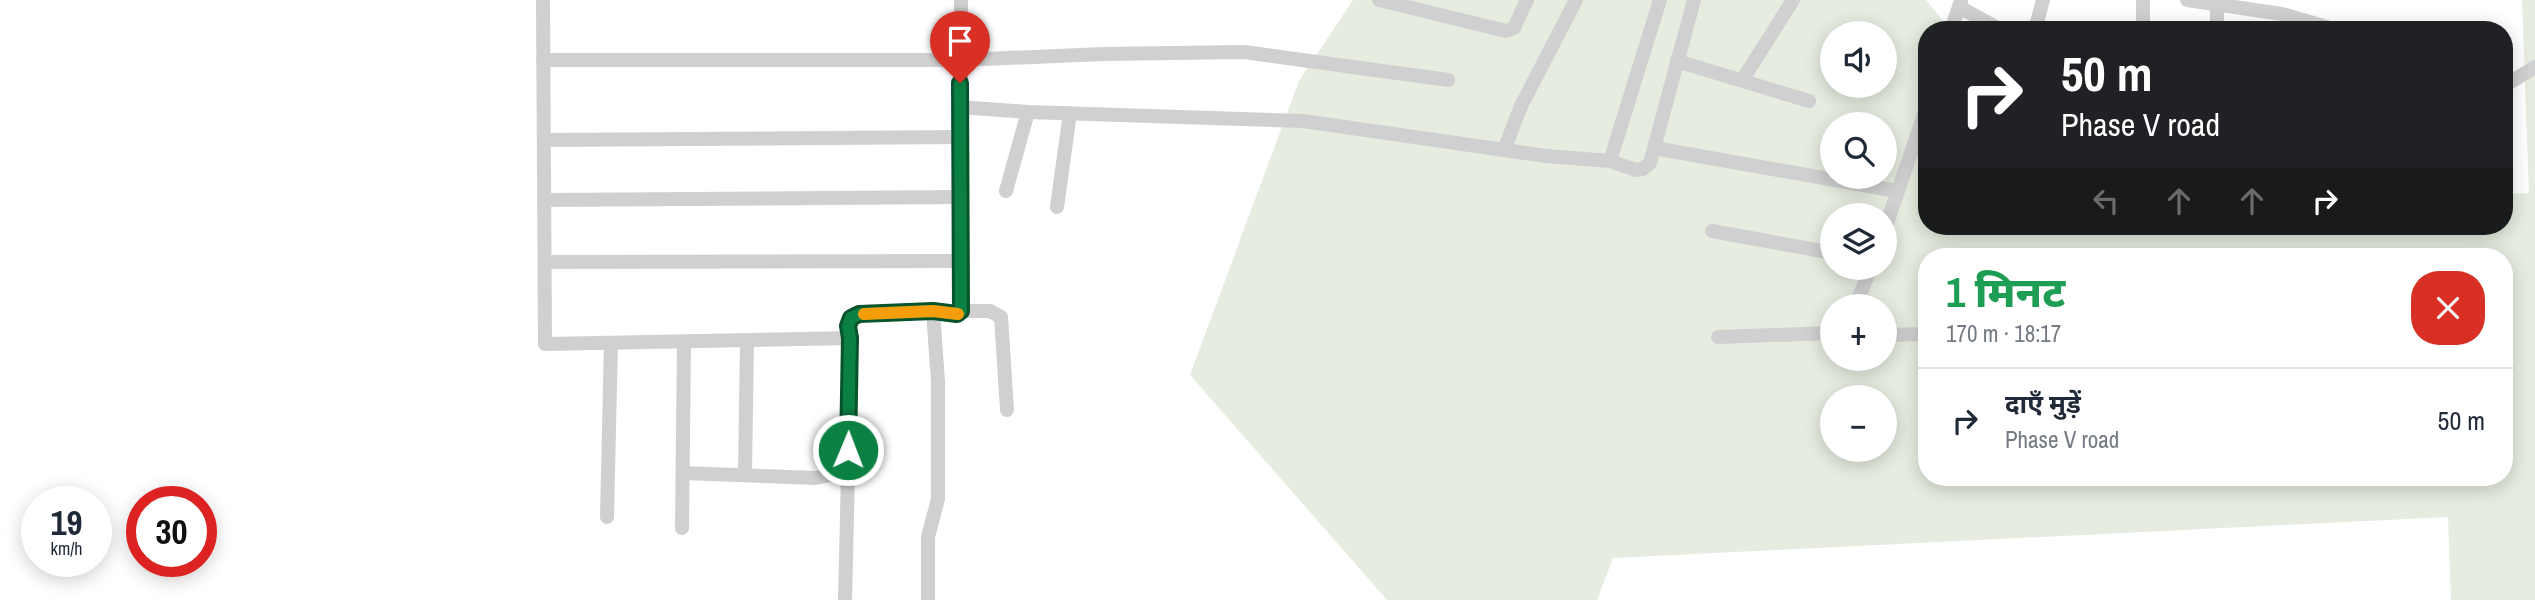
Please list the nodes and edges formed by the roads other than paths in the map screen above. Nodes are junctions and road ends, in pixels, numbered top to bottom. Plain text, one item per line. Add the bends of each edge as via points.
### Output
1 (543, 0) edge
2 (961, 0) edge
3 (1379, 0) edge
4 (1527, 0) edge
5 (1576, 0) edge
6 (1660, 0) edge
7 (1694, 0) edge
8 (1793, 0) edge
9 (2043, 0) edge
10 (2143, 0) edge
11 (2187, 0) edge
12 (1960, 4) edge
13 (2217, 4) junction
14 (1954, 21) edge
15 (1987, 21) edge
16 (2037, 21) edge
17 (2143, 21) edge
18 (2217, 21) edge
19 (2306, 21) edge
20 (543, 60) junction
21 (960, 61) junction
22 (1676, 61) junction
23 (2535, 67) edge
24 (1743, 79) junction
25 (1448, 80) dead end
26 (2513, 80) edge
27 (1809, 101) dead end
28 (959, 107) junction
29 (1028, 111) junction
30 (1070, 113) junction
31 (960, 137) junction
32 (544, 140) junction
33 (1654, 148) junction
34 (1504, 150) junction
35 (1918, 150) edge
36 (1610, 161) junction
37 (1006, 191) dead end
38 (1897, 191) junction
39 (960, 197) junction
40 (545, 200) junction
41 (1893, 203) edge
42 (1057, 207) dead end
43 (1712, 231) dead end
44 (1820, 251) edge
45 (961, 261) junction
46 (546, 262) junction
47 (933, 311) junction
48 (961, 311) junction
49 (1820, 333) edge
50 (1918, 334) edge
51 (1897, 335) edge
52 (1718, 337) dead end
53 (850, 338) junction
54 (747, 341) junction
55 (684, 342) junction
56 (611, 343) junction
57 (1007, 410) dead end
58 (848, 471) junction
59 (683, 473) junction
60 (745, 474) junction
61 (607, 517) dead end
62 (682, 527) dead end
63 (845, 600) edge
64 (928, 600) edge

1 - 20 street
2 - 21 street
3 - 4 street via 1506,31 1514,28
5 - 34 street via 1521,106
6 - 36 street
7 - 22 street
8 - 24 street
9 - 16 street
10 - 17 street
11 - 13 street
12 - 14 street
12 - 15 street
13 - 18 street
13 - 19 street
20 - 21 street
20 - 32 street
21 - 25 street via 1244,52
21 - 28 street
22 - 24 street
22 - 33 street
23 - 26 street
24 - 27 street
28 - 29 street
28 - 31 street
29 - 30 street
29 - 37 street
30 - 34 street via 1303,121
30 - 42 street
31 - 32 street
31 - 39 street
32 - 40 street
33 - 36 street via 1643,169
33 - 38 street
34 - 36 street
35 - 38 street
38 - 41 street
39 - 40 street
39 - 45 street
40 - 46 street
43 - 44 street
45 - 46 street
45 - 48 street
46 - 56 street via 545,344
47 - 48 street
47 - 53 street via 859,314 849,322
47 - 64 street via 939,382 938,499 928,537
48 - 57 street via 990,311 1001,317
49 - 52 street
50 - 51 street
53 - 54 street
53 - 58 street
54 - 55 street
54 - 60 street
55 - 56 street
55 - 59 street
56 - 61 street
58 - 60 street via 816,478
58 - 63 street
59 - 60 street
59 - 62 street

